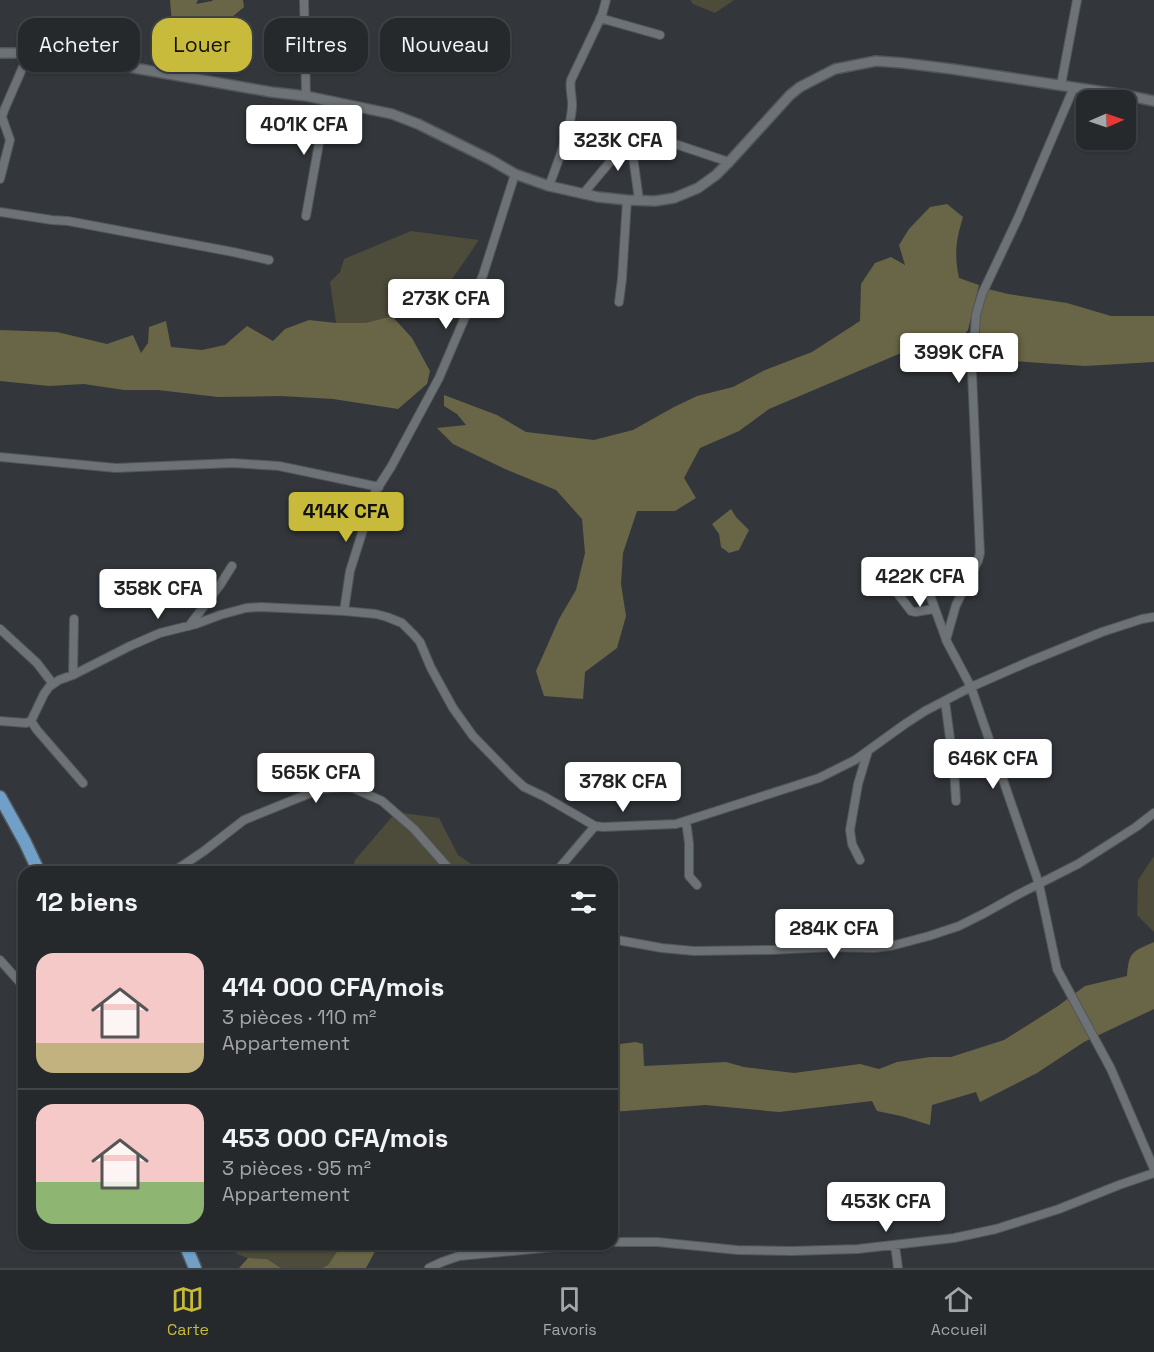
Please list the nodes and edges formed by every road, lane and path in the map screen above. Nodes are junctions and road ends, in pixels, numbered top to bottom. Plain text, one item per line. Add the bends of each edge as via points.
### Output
1 (304, 0) edge
2 (606, 0) edge
3 (1077, 0) edge
4 (600, 18) junction
5 (660, 35) dead end
6 (0, 52) edge
7 (18, 53) edge
8 (140, 69) edge
9 (20, 72) edge
10 (1061, 85) junction
11 (1074, 87) junction
12 (306, 96) junction
13 (1154, 101) edge
14 (328, 102) junction
15 (630, 135) junction
16 (729, 162) junction
17 (515, 174) junction
18 (0, 178) edge
19 (549, 186) junction
20 (583, 194) junction
21 (627, 200) junction
22 (639, 200) junction
23 (0, 212) edge
24 (306, 216) dead end
25 (269, 260) dead end
26 (619, 302) dead end
27 (0, 458) edge
28 (378, 487) junction
29 (232, 566) dead end
30 (920, 568) dead end
31 (866, 571) dead end
32 (934, 609) junction
33 (344, 611) junction
34 (1154, 617) edge
35 (74, 619) dead end
36 (189, 626) junction
37 (0, 629) edge
38 (946, 640) junction
39 (73, 675) junction
40 (53, 684) junction
41 (971, 687) junction
42 (945, 701) junction
43 (0, 721) edge
44 (31, 721) junction
45 (868, 751) junction
46 (83, 783) dead end
47 (0, 797) edge
48 (956, 801) dead end
49 (1154, 813) edge
50 (686, 821) junction
51 (595, 826) junction
52 (860, 860) dead end
53 (36, 866) edge
54 (182, 866) edge
55 (447, 866) edge
56 (561, 866) edge
57 (1039, 884) junction
58 (697, 885) dead end
59 (618, 940) edge
60 (0, 960) edge
61 (18, 980) edge
62 (1154, 1169) edge
63 (1154, 1173) edge
64 (618, 1242) edge
65 (895, 1245) junction
66 (188, 1250) edge
67 (522, 1250) edge
68 (195, 1268) edge
69 (429, 1268) edge
70 (898, 1268) edge

1 - 12 street
2 - 4 street
3 - 10 street
4 - 5 street
4 - 19 street via 571,80 573,108
6 - 7 street
8 - 12 street
9 - 18 street via 2,116 10,140
10 - 11 street
10 - 16 street via 876,61 835,69 790,95
11 - 13 street
11 - 38 street via 976,315 972,373 980,553 956,604
12 - 14 street
14 - 17 street via 409,120
14 - 24 street
15 - 16 street via 642,130
15 - 20 street
15 - 22 street
16 - 22 street via 698,188 674,198
17 - 19 street
17 - 28 street via 483,275 439,378
19 - 20 street
20 - 21 street
21 - 22 street
21 - 26 street
23 - 25 street via 68,221
27 - 28 street via 116,468 268,465
28 - 33 street via 350,571
29 - 36 street
30 - 32 street
31 - 32 street via 895,590 911,611
32 - 38 street
33 - 36 street via 246,608
33 - 51 street via 402,623 420,642 453,708 473,736 524,787
34 - 41 street via 1092,636
35 - 39 street
36 - 39 street via 160,633
37 - 40 street via 37,663
38 - 41 street
39 - 40 street
40 - 44 street
41 - 42 street
41 - 57 street
42 - 45 street via 905,723
42 - 48 street
43 - 44 street
44 - 46 street
45 - 50 street via 819,778
45 - 52 street via 850,830
47 - 53 main road
49 - 57 street via 1078,864
50 - 51 street
50 - 58 street via 689,876
51 - 56 street
54 - 55 street via 244,820 333,787 353,788 382,801
57 - 59 street via 959,926 884,947 694,951
57 - 62 street via 1057,969 1111,1070
60 - 61 street
63 - 65 street via 996,1229
64 - 65 street via 759,1251 838,1251
65 - 70 street
66 - 68 main road
67 - 69 street via 459,1256

